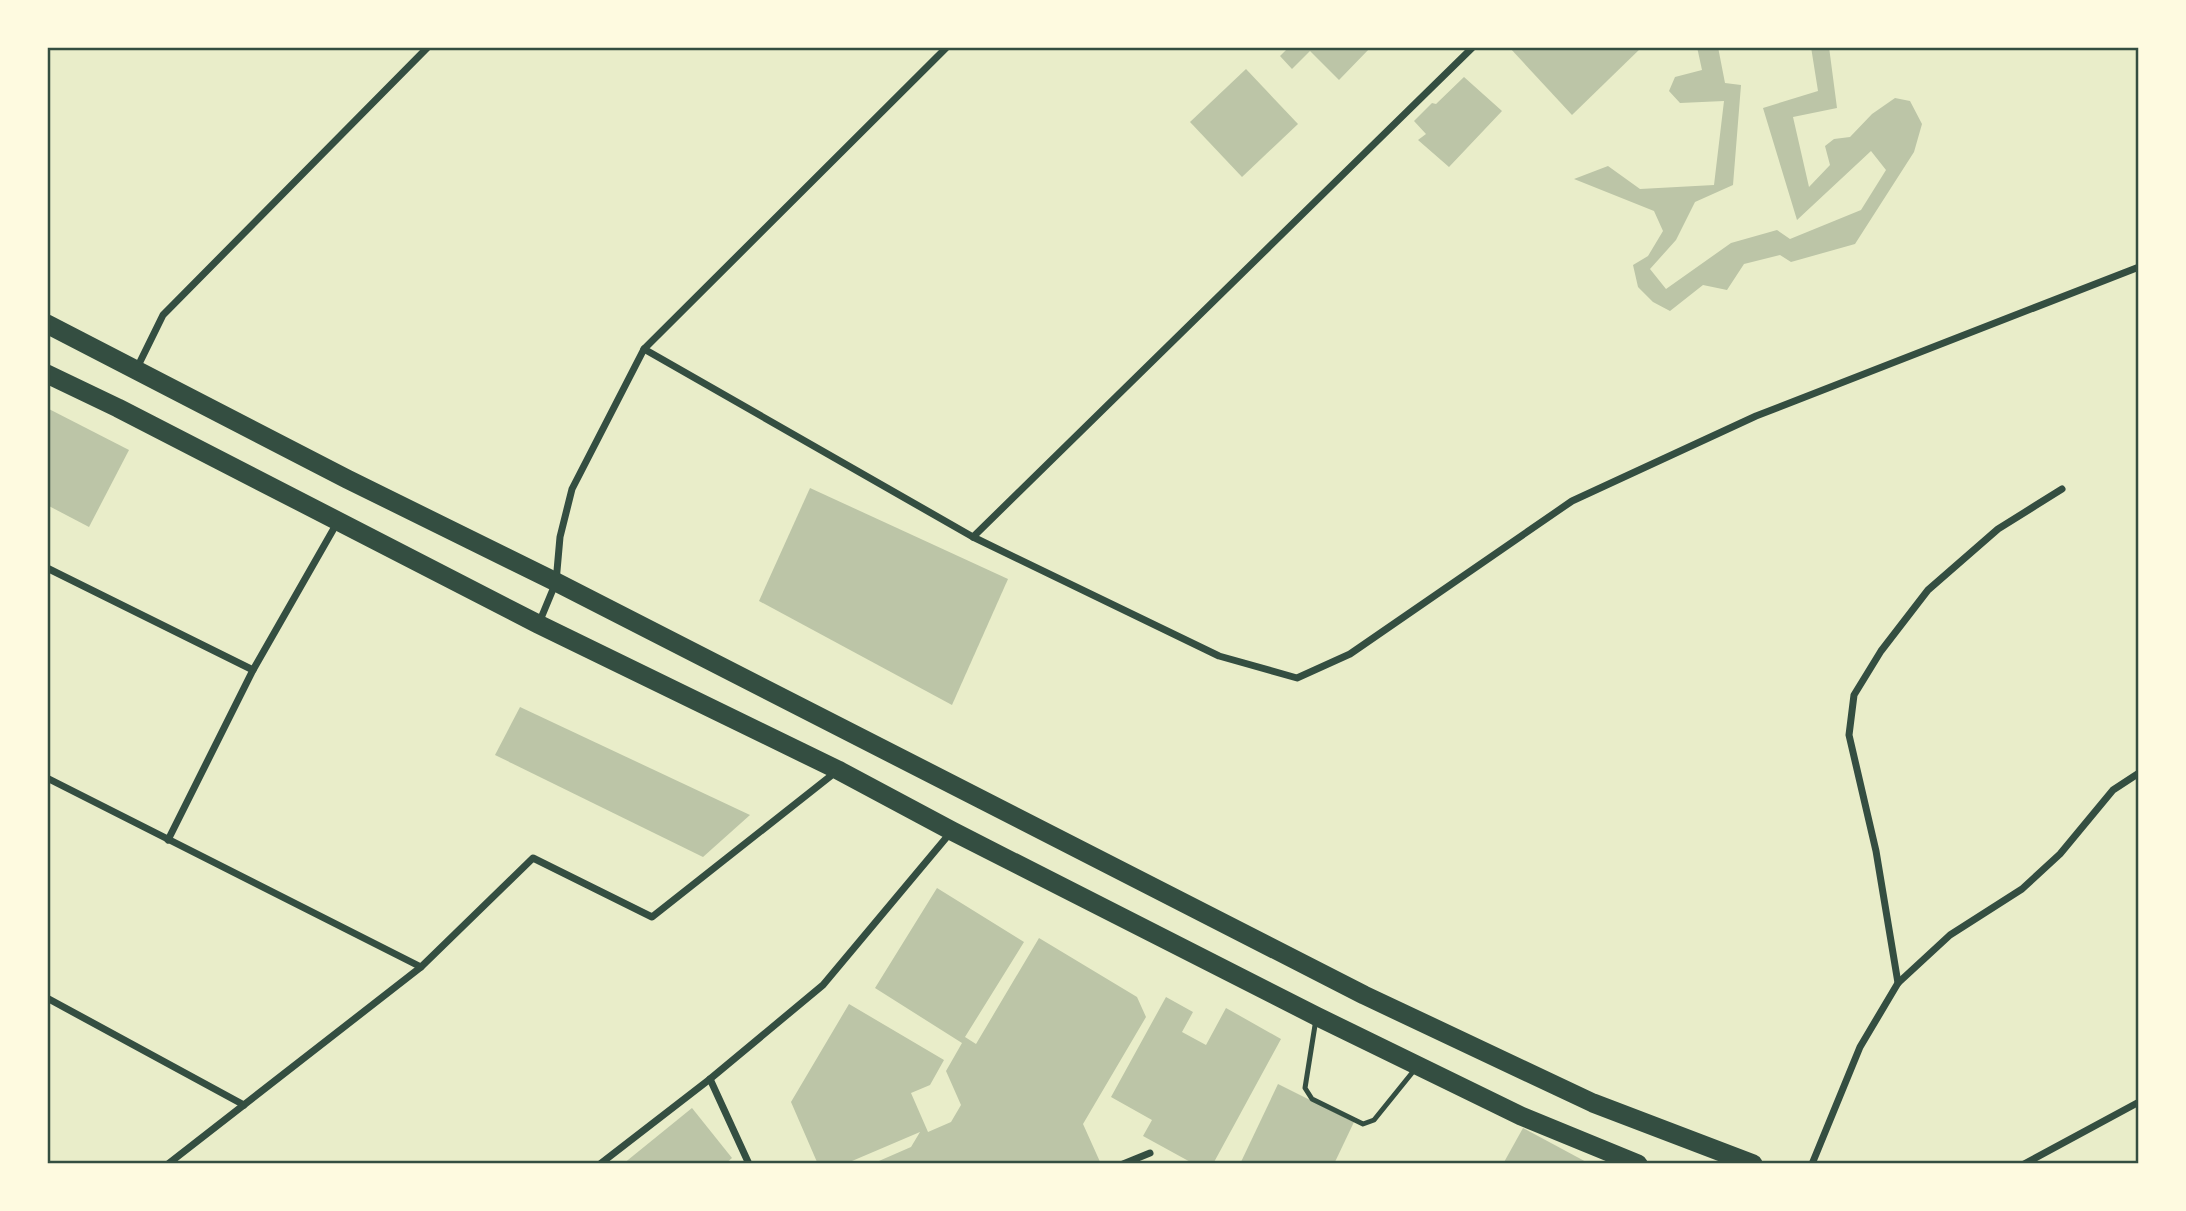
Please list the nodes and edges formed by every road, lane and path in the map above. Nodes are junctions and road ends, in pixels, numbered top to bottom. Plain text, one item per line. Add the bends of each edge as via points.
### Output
1 (428, 47) edge
2 (947, 47) edge
3 (1473, 47) edge
4 (2139, 267) edge
5 (47, 324) edge
6 (644, 349) junction
7 (136, 371) junction
8 (47, 374) edge
9 (2062, 489) dead end
10 (338, 521) junction
11 (973, 537) junction
12 (47, 568) edge
13 (556, 582) junction
14 (538, 624) junction
15 (253, 670) junction
16 (838, 770) junction
17 (2139, 773) edge
18 (47, 778) edge
19 (952, 831) junction
20 (168, 840) junction
21 (421, 967) junction
22 (1898, 983) junction
23 (47, 998) edge
24 (1316, 1016) junction
25 (1419, 1066) junction
26 (710, 1079) junction
27 (2139, 1102) edge
28 (244, 1105) junction
29 (1150, 1153) dead end
30 (168, 1164) edge
31 (600, 1164) edge
32 (749, 1164) edge
33 (1123, 1164) edge
34 (1638, 1164) edge
35 (1753, 1164) edge
36 (1812, 1164) edge
37 (2024, 1164) edge

1 - 7 street via 163,315
2 - 6 street
3 - 11 street
4 - 11 street via 1756,416 1572,501 1350,654 1297,678 1219,656
5 - 7 highway
6 - 11 street
6 - 13 street via 572,489 560,537
7 - 13 highway
8 - 10 highway
9 - 22 street via 1998,529 1928,590 1854,695 1849,735 1876,850
10 - 14 highway
10 - 15 street
12 - 15 street
13 - 14 street
13 - 35 highway via 1364,995 1593,1103
14 - 16 highway
15 - 20 street
16 - 19 highway
16 - 21 street via 652,918 533,858
17 - 22 street via 2113,790 2060,854 2022,889 1950,935
18 - 20 street
19 - 24 highway
19 - 26 street via 823,985
20 - 21 street
21 - 28 street
22 - 36 street via 1860,1047
23 - 28 street
24 - 25 highway
24 - 25 lane via 1305,1088 1312,1099 1363,1124 1374,1120
25 - 34 highway via 1521,1116
26 - 31 street
26 - 32 street
27 - 37 street
28 - 30 street
29 - 33 street

